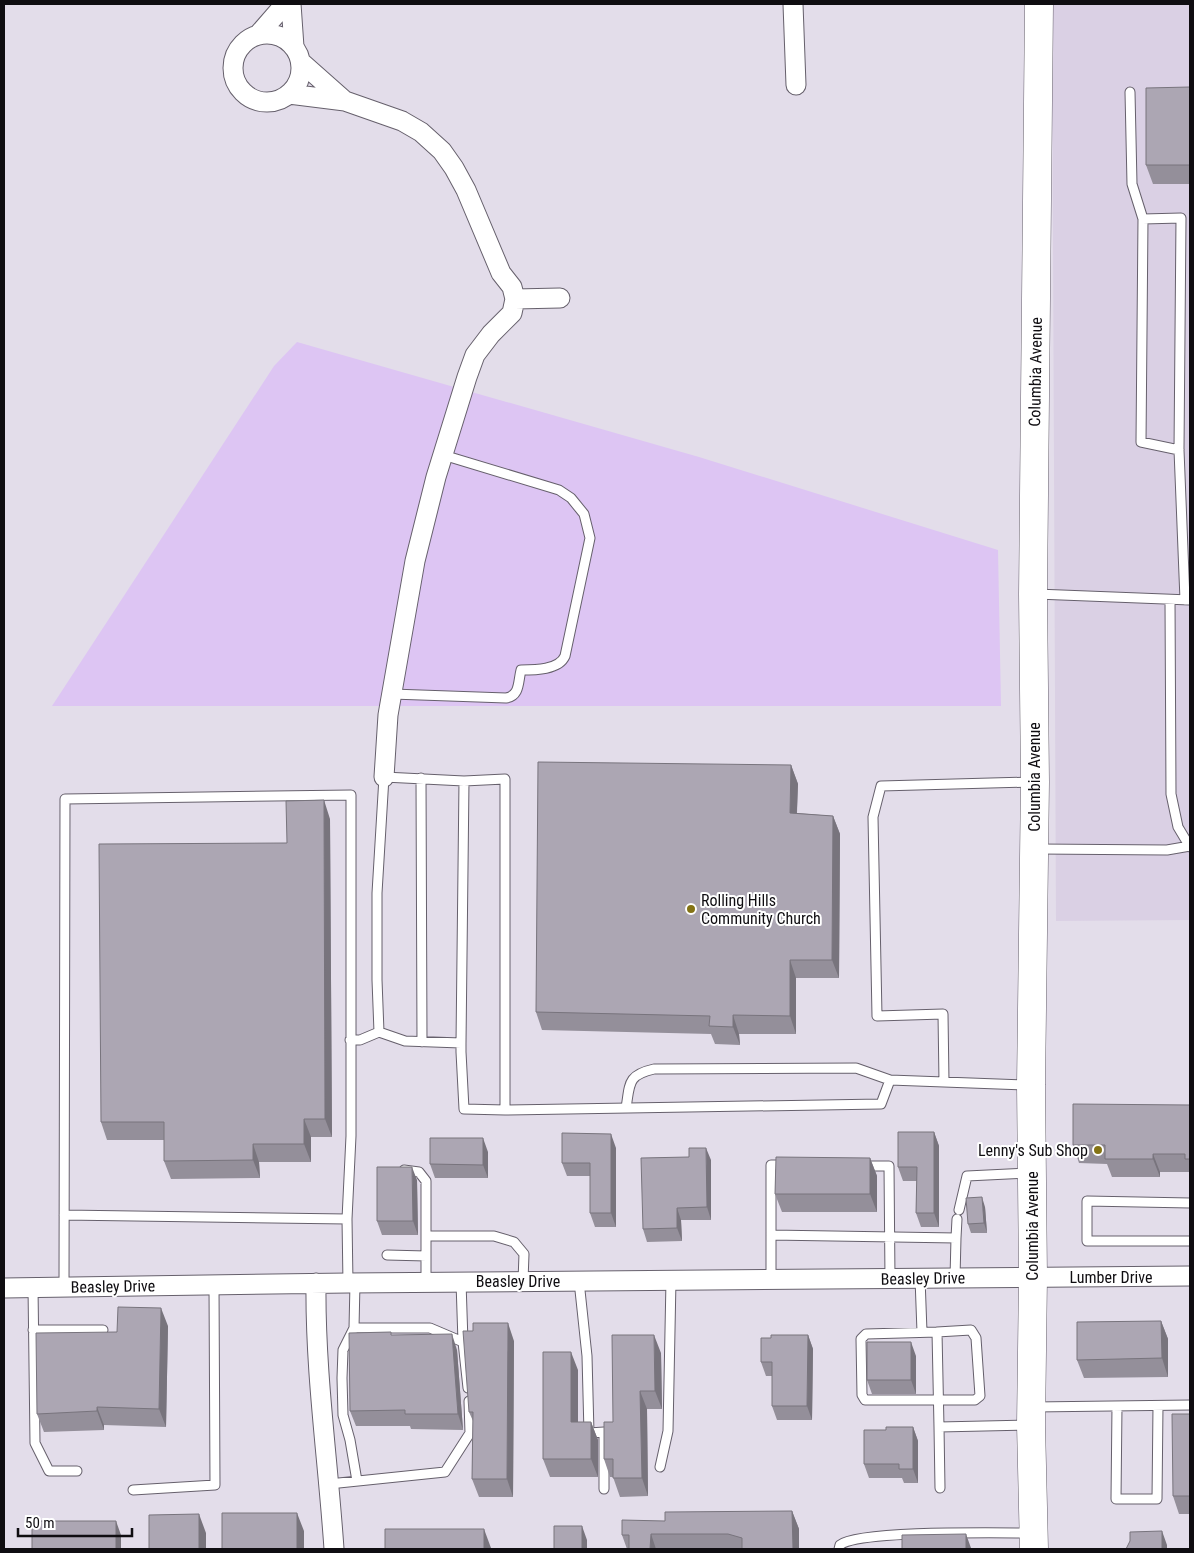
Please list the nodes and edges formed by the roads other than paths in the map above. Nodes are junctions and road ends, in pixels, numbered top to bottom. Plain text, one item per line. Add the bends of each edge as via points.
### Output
1 (285, 4) edge
2 (291, 4) edge
3 (793, 4) edge
4 (1038, 4) edge
5 (258, 35) junction
6 (297, 55) junction
7 (796, 85) dead end
8 (1130, 92) dead end
9 (289, 94) junction
10 (346, 101) junction
11 (1143, 219) junction
12 (560, 298) dead end
13 (515, 299) junction
14 (1179, 450) junction
15 (442, 455) junction
16 (1186, 504) edge
17 (1033, 594) junction
18 (1170, 600) junction
19 (1188, 600) edge
20 (392, 694) junction
21 (384, 777) junction
22 (421, 778) junction
23 (464, 781) junction
24 (1034, 782) junction
25 (1190, 847) edge
26 (1034, 849) junction
27 (379, 1032) junction
28 (350, 1040) junction
29 (422, 1042) junction
30 (461, 1043) junction
31 (890, 1080) junction
32 (944, 1082) junction
33 (1031, 1085) junction
34 (626, 1108) junction
35 (504, 1110) junction
36 (791, 1165) edge
37 (850, 1166) edge
38 (397, 1169) edge
39 (1032, 1173) junction
40 (1190, 1203) edge
41 (64, 1215) junction
42 (347, 1219) junction
43 (771, 1235) junction
44 (426, 1236) junction
45 (889, 1238) junction
46 (956, 1238) junction
47 (1190, 1241) edge
48 (386, 1256) dead end
49 (426, 1256) junction
50 (1190, 1276) edge
51 (1033, 1277) junction
52 (890, 1278) junction
53 (920, 1278) junction
54 (956, 1278) junction
55 (772, 1279) junction
56 (671, 1280) junction
57 (523, 1281) junction
58 (579, 1281) junction
59 (426, 1282) junction
60 (461, 1282) junction
61 (316, 1283) junction
62 (352, 1283) junction
63 (214, 1285) junction
64 (33, 1287) junction
65 (64, 1287) junction
66 (4, 1288) edge
67 (354, 1328) junction
68 (33, 1330) junction
69 (103, 1330) edge
70 (922, 1332) junction
71 (937, 1332) junction
72 (463, 1342) junction
73 (938, 1401) junction
74 (1190, 1405) edge
75 (1117, 1406) junction
76 (1158, 1406) junction
77 (1031, 1416) junction
78 (939, 1427) junction
79 (660, 1467) dead end
80 (78, 1471) dead end
81 (357, 1481) junction
82 (329, 1484) junction
83 (940, 1488) dead end
84 (604, 1489) dead end
85 (133, 1490) dead end
86 (1034, 1541) edge
87 (334, 1549) edge
88 (839, 1549) edge

1 - 5 street
2 - 6 street
3 - 7 street
4 - 17 main road, Columbia Avenue
5 - 6 street via 280,36
5 - 9 street via 240,46 235,56 234,77 239,87 251,98 268,102
6 - 9 street via 301,74
6 - 10 street
8 - 11 lane via 1132,184
9 - 10 street
10 - 13 street via 402,122 442,151 466,190
11 - 14 lane via 1141,442
11 - 14 lane via 1181,218
12 - 13 street
13 - 15 street via 512,313 476,355
14 - 16 lane
15 - 20 street via 415,561
15 - 20 lane via 559,490 571,498 584,514 590,538 562,662 521,670 516,694 512,697
16 - 19 lane
17 - 18 lane
17 - 24 main road, Columbia Avenue
18 - 19 lane
18 - 25 lane via 1171,794 1178,827
20 - 21 street
21 - 22 lane
21 - 27 lane via 377,894
22 - 23 lane
22 - 29 lane
23 - 30 lane
23 - 35 lane via 505,780
24 - 26 main road, Columbia Avenue
24 - 32 lane via 881,786 873,817 877,1016 943,1014
25 - 26 lane via 1167,850
26 - 33 main road, Columbia Avenue
27 - 28 lane via 360,1040
27 - 29 lane via 405,1041
28 - 41 lane via 351,795 65,799
28 - 42 lane via 351,1136
29 - 30 lane
30 - 35 lane via 464,1109
31 - 32 lane
31 - 34 lane via 881,1104
31 - 34 lane via 856,1068 654,1069 639,1072 630,1081
32 - 33 lane
33 - 39 main road, Columbia Avenue
34 - 35 lane
36 - 43 lane via 771,1165
37 - 45 lane via 889,1166
38 - 44 lane via 419,1172 426,1181
39 - 46 lane via 968,1176
39 - 51 main road, Columbia Avenue
40 - 47 lane via 1087,1201 1086,1241
41 - 42 lane
41 - 65 lane
42 - 62 lane
43 - 45 lane
43 - 55 lane
44 - 49 lane
44 - 57 lane via 494,1236 514,1242 524,1254
45 - 46 lane
45 - 52 lane
46 - 54 lane
48 - 49 lane
49 - 59 lane
50 - 51 street, Lumber Drive
51 - 54 street, Beasley Drive
51 - 77 main road, Columbia Avenue
52 - 53 street, Beasley Drive
52 - 55 street, Beasley Drive
53 - 54 street, Beasley Drive
53 - 70 lane
55 - 56 street, Beasley Drive
56 - 58 street, Beasley Drive
56 - 79 lane via 668,1431
57 - 58 street, Beasley Drive
57 - 60 street, Beasley Drive
58 - 84 lane via 587,1356 589,1433 604,1432
59 - 60 street, Beasley Drive
59 - 62 street, Beasley Drive
60 - 72 lane
61 - 62 street, Beasley Drive
61 - 63 street, Beasley Drive
61 - 82 street via 318,1370
62 - 67 lane
63 - 65 street, Beasley Drive
63 - 85 lane via 215,1485
64 - 65 street, Beasley Drive
64 - 66 street, Beasley Drive
64 - 68 lane
67 - 72 lane via 430,1328
67 - 81 lane via 343,1350 342,1378 344,1415
68 - 69 lane
68 - 80 lane via 34,1443 49,1471
70 - 71 lane
70 - 73 lane via 866,1334 861,1339 862,1395 865,1400
71 - 73 lane
71 - 73 lane via 971,1330 976,1338 980,1396 975,1400
72 - 81 lane via 470,1433 445,1472
73 - 78 lane
74 - 76 lane
75 - 76 lane
75 - 76 lane via 1116,1499 1157,1498
75 - 77 lane
77 - 78 lane
77 - 86 main road, Columbia Avenue
78 - 83 lane
81 - 82 lane
82 - 87 street
86 - 88 lane via 950,1534 863,1537 845,1541

